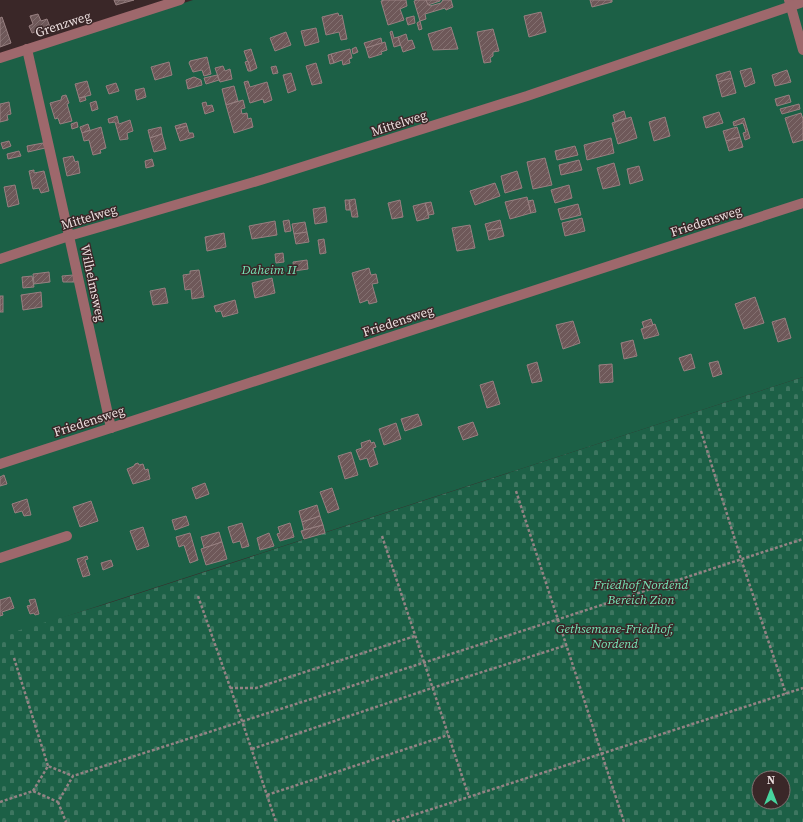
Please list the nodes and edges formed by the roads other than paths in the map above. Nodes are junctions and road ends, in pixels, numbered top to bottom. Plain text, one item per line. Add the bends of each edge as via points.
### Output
1 (180, 0) edge
2 (803, 2) edge
3 (790, 3) edge
4 (27, 49) junction
5 (803, 50) edge
6 (0, 58) edge
7 (803, 203) edge
8 (69, 236) junction
9 (0, 259) edge
10 (111, 428) junction
11 (0, 464) edge
12 (67, 536) dead end
13 (0, 558) edge

1 - 4 lane, Grenzweg
2 - 3 lane, Mittelweg
3 - 5 lane
3 - 8 lane, Mittelweg via 452,120
4 - 6 lane, Grenzweg
4 - 8 lane, Wilhelmsweg
7 - 10 lane, Friedensweg
8 - 9 lane, Mittelweg
8 - 10 lane, Wilhelmsweg
10 - 11 lane, Friedensweg
12 - 13 lane

